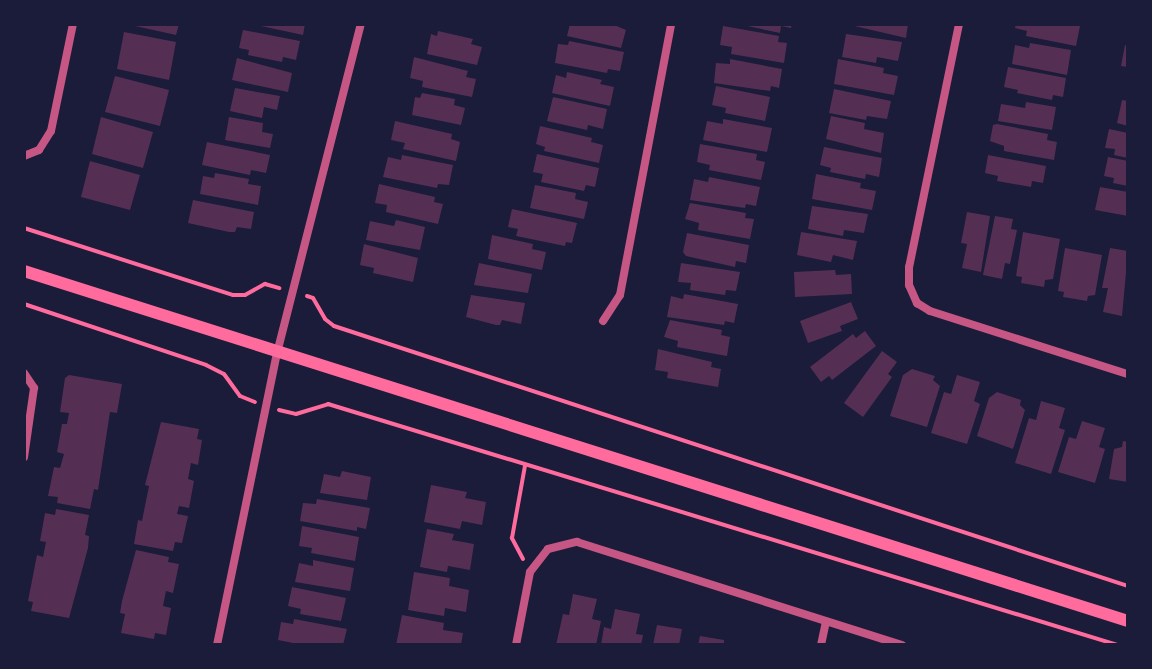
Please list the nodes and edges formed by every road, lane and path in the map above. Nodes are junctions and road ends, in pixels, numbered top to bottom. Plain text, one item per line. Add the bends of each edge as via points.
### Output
1 (73, 24) edge
2 (361, 24) edge
3 (671, 24) edge
4 (959, 24) edge
5 (24, 156) edge
6 (24, 228) edge
7 (24, 271) edge
8 (293, 292) junction
9 (24, 304) edge
10 (603, 321) dead end
11 (277, 353) junction
12 (24, 373) edge
13 (1128, 374) edge
14 (267, 407) junction
15 (24, 457) edge
16 (525, 466) junction
17 (530, 572) junction
18 (1128, 586) edge
19 (1128, 621) edge
20 (826, 622) junction
21 (217, 645) edge
22 (516, 645) edge
23 (821, 645) edge
24 (902, 645) edge
25 (1118, 645) edge

1 - 5 street via 51,131 39,150
2 - 8 street
3 - 10 street via 620,295
4 - 13 street via 909,267 917,303
6 - 8 path via 233,295 265,284
7 - 11 main road
8 - 11 street
8 - 18 path via 313,298 334,326
9 - 14 path via 206,365 224,374 240,396
11 - 14 street
11 - 19 main road
12 - 15 street via 34,388
14 - 16 path via 296,414 328,404
14 - 21 street
16 - 17 path via 512,538
16 - 25 path
17 - 20 street via 548,549 577,542
17 - 22 street
20 - 23 street
20 - 24 street

